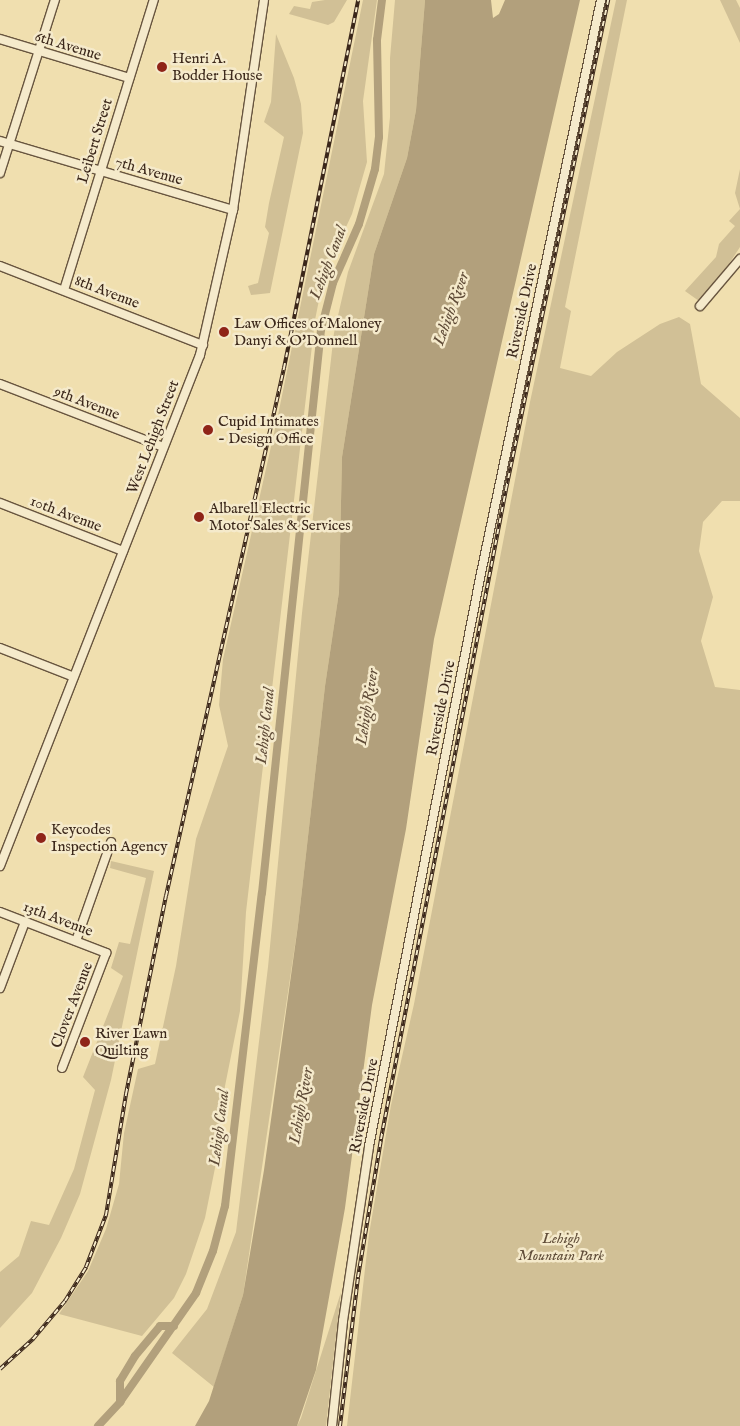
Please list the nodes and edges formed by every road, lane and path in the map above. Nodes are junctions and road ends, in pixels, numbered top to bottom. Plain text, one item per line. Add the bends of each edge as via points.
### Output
1 (55, 0) edge
2 (154, 0) edge
3 (264, 0) edge
4 (601, 0) edge
5 (0, 39) edge
6 (39, 51) junction
7 (129, 78) junction
8 (0, 141) edge
9 (11, 144) junction
10 (99, 171) junction
11 (0, 173) edge
12 (233, 210) junction
13 (740, 260) edge
14 (0, 266) edge
15 (64, 290) junction
16 (700, 306) dead end
17 (203, 345) junction
18 (0, 384) edge
19 (163, 447) junction
20 (0, 503) edge
21 (123, 551) junction
22 (0, 648) edge
23 (74, 677) junction
24 (111, 842) dead end
25 (0, 866) edge
26 (0, 912) edge
27 (26, 922) junction
28 (76, 941) junction
29 (106, 952) joint
30 (0, 988) edge
31 (62, 1068) dead end
32 (332, 1426) edge

1 - 6 street
2 - 7 street, Leibert Street
3 - 12 street, West Lehigh Street
4 - 32 street, Riverside Drive via 480,578 369,1146
5 - 6 street, 6th Avenue
6 - 7 street, 6th Avenue
6 - 9 street
7 - 10 street, Leibert Street
8 - 9 street, 7th Avenue
9 - 10 street, 7th Avenue
9 - 11 street
10 - 12 street, 7th Avenue
10 - 15 street, Leibert Street
12 - 17 street, West Lehigh Street
13 - 16 street
14 - 15 street, 8th Avenue
15 - 17 street, 8th Avenue
17 - 19 street, West Lehigh Street
18 - 19 street, 9th Avenue
19 - 21 street, West Lehigh Street
20 - 21 street, 10th Avenue
21 - 23 street, West Lehigh Street
22 - 23 street
23 - 25 street, West Lehigh Street
24 - 28 street
26 - 27 street, 13th Avenue
27 - 28 street, 13th Avenue
27 - 30 street
28 - 29 street, 13th Avenue
29 - 31 street, Clover Avenue

